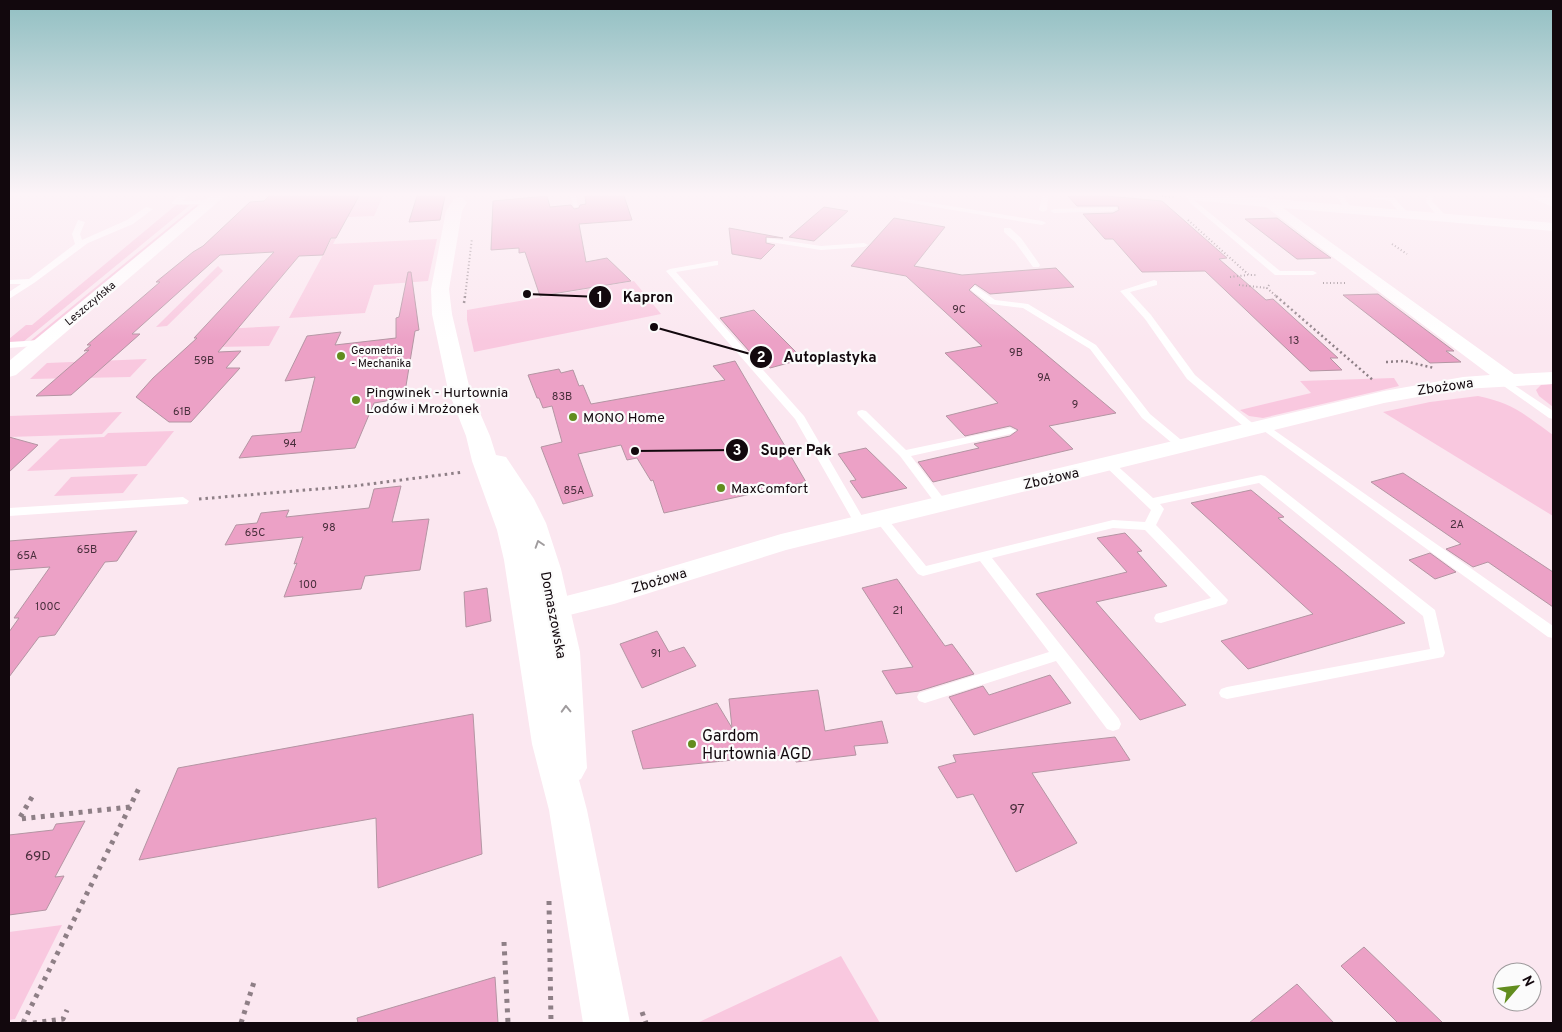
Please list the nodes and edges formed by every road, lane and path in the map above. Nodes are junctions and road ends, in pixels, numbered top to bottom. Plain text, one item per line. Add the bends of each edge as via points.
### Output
1 (79, 244) edge
2 (161, 244) edge
3 (448, 244) edge
4 (470, 244) edge
5 (797, 244) edge
6 (1021, 244) edge
7 (1243, 244) edge
8 (1323, 244) edge
9 (1392, 244) dead end
10 (864, 245) dead end
11 (1406, 254) dead end
12 (715, 263) dead end
13 (1036, 265) dead end
14 (1313, 273) dead end
15 (1249, 275) dead end
16 (1230, 276) dead end
17 (30, 280) junction
18 (9, 282) edge
19 (1154, 283) dead end
20 (1239, 284) dead end
21 (1276, 285) dead end
22 (1267, 288) junction
23 (975, 289) dead end
24 (9, 296) edge
25 (464, 307) dead end
26 (42, 344) junction
27 (9, 345) edge
28 (1386, 362) dead end
29 (1436, 369) dead end
30 (9, 371) edge
31 (1553, 378) edge
32 (1505, 380) junction
33 (1390, 396) junction
34 (862, 413) dead end
35 (1553, 416) edge
36 (1259, 428) junction
37 (1010, 432) dead end
38 (1182, 446) junction
39 (904, 454) junction
40 (1109, 464) junction
41 (471, 472) dead end
42 (183, 500) joint
43 (1151, 502) junction
44 (942, 504) junction
45 (9, 512) edge
46 (870, 521) junction
47 (1149, 526) junction
48 (983, 556) junction
49 (542, 611) junction
50 (1161, 618) dead end
51 (1553, 633) edge
52 (1059, 654) junction
53 (1227, 693) dead end
54 (925, 697) dead end
55 (1113, 724) dead end
56 (140, 786) dead end
57 (32, 797) dead end
58 (130, 807) junction
59 (504, 942) dead end
60 (254, 982) dead end
61 (67, 1010) dead end
62 (23, 1023) edge
63 (33, 1023) edge
64 (241, 1023) edge
65 (508, 1023) edge
66 (607, 1023) edge

1 - 17 lane
2 - 26 street, Leszczyńska
3 - 49 street, Domaszowska via 440,289 451,360 511,530 523,576
4 - 25 path
5 - 10 lane via 821,248
6 - 13 lane
7 - 14 lane via 1278,273
8 - 32 street
9 - 11 path
12 - 46 lane via 670,271 800,418 837,480
15 - 16 path
17 - 18 lane
17 - 24 lane
19 - 36 lane via 1124,291 1148,317 1191,377
20 - 22 path
21 - 22 path
22 - 33 path
23 - 38 lane via 993,302 1026,306 1093,347 1146,416
26 - 27 lane
26 - 30 street, Leszczyńska
28 - 29 path via 1404,361
31 - 32 street, Zbożowa
32 - 33 street, Zbożowa via 1463,383
32 - 35 lane
33 - 36 street, Zbożowa
34 - 39 lane
36 - 38 street, Zbożowa
36 - 51 lane
37 - 39 lane
38 - 40 street, Zbożowa
39 - 44 lane
40 - 43 lane
40 - 44 street, Zbożowa
41 - 42 path via 344,487
42 - 45 lane
43 - 47 lane via 1158,509
43 - 53 lane via 1261,479 1430,614 1438,652
44 - 46 street, Zbożowa
46 - 48 lane via 923,571
46 - 49 street, Zbożowa
47 - 48 lane via 1114,524
47 - 50 lane via 1221,600
48 - 52 lane
49 - 66 street, Domaszowska via 550,744 568,810
52 - 54 lane
52 - 55 lane
56 - 58 path
57 - 58 path via 19,820
58 - 62 path
59 - 65 path
60 - 64 path
61 - 63 path via 63,1019

